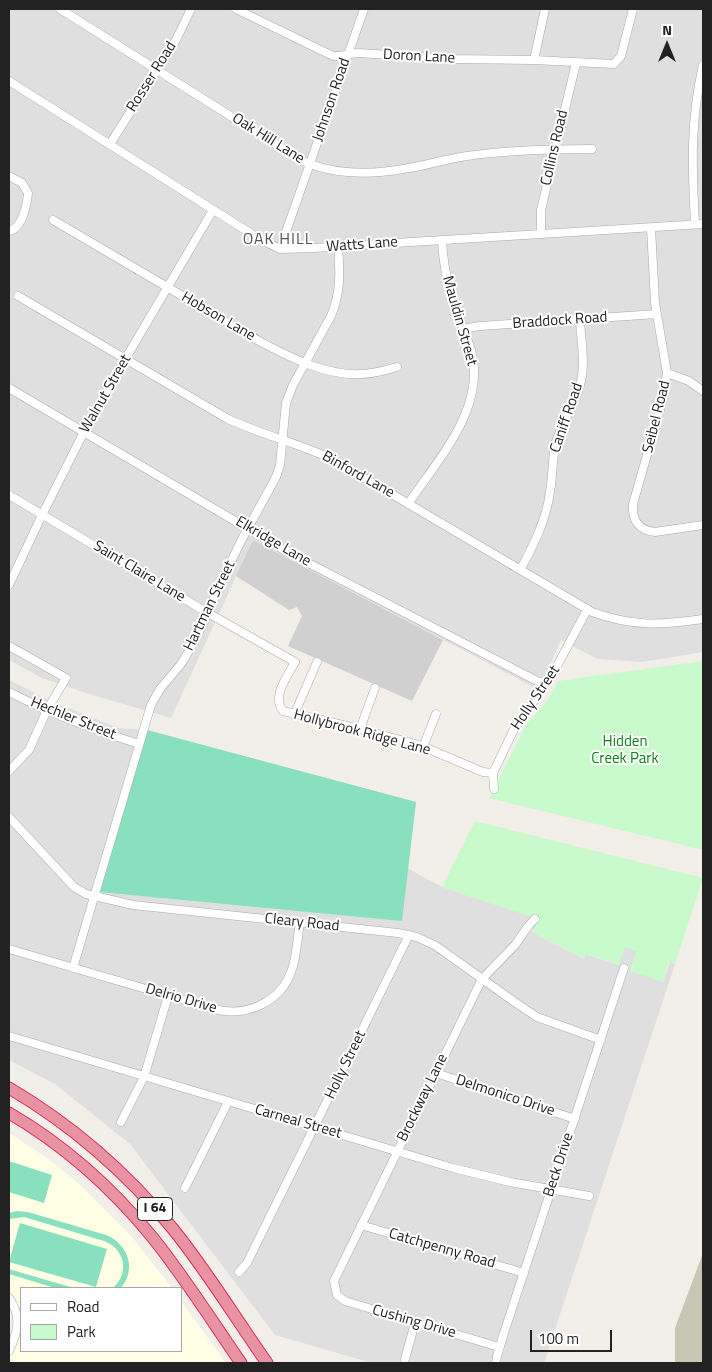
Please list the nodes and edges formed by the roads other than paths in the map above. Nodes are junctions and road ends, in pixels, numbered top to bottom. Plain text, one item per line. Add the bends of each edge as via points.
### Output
1 (60, 9) edge
2 (192, 9) edge
3 (236, 9) edge
4 (364, 9) edge
5 (545, 9) edge
6 (633, 9) edge
7 (348, 55) junction
8 (534, 60) junction
9 (576, 63) junction
10 (703, 65) edge
11 (157, 69) junction
12 (702, 80) edge
13 (9, 81) edge
14 (110, 144) junction
15 (592, 149) dead end
16 (554, 150) junction
17 (309, 165) junction
18 (9, 176) edge
19 (213, 210) junction
20 (53, 220) dead end
21 (699, 224) edge
22 (651, 228) junction
23 (9, 232) edge
24 (541, 234) junction
25 (442, 240) junction
26 (338, 246) junction
27 (280, 248) junction
28 (168, 288) junction
29 (18, 296) dead end
30 (657, 314) junction
31 (580, 320) junction
32 (463, 329) junction
33 (125, 360) junction
34 (305, 363) junction
35 (397, 367) dead end
36 (667, 373) junction
37 (9, 388) edge
38 (703, 390) edge
39 (84, 432) junction
40 (282, 440) junction
41 (9, 495) edge
42 (408, 504) junction
43 (42, 515) junction
44 (703, 524) edge
45 (248, 528) junction
46 (520, 570) junction
47 (9, 585) edge
48 (587, 610) junction
49 (208, 613) junction
50 (703, 619) edge
51 (9, 646) edge
52 (296, 662) joint
53 (317, 662) dead end
54 (544, 683) junction
55 (376, 688) dead end
56 (9, 692) edge
57 (47, 710) junction
58 (436, 714) dead end
59 (294, 715) junction
60 (360, 729) junction
61 (139, 744) junction
62 (423, 746) junction
63 (9, 771) edge
64 (493, 773) junction
65 (494, 789) dead end
66 (9, 817) edge
67 (95, 896) junction
68 (535, 920) dead end
69 (300, 923) junction
70 (409, 936) junction
71 (9, 949) edge
72 (73, 968) junction
73 (624, 968) dead end
74 (482, 979) junction
75 (168, 996) junction
76 (9, 1036) edge
77 (600, 1040) junction
78 (436, 1073) junction
79 (144, 1077) junction
80 (9, 1088) edge
81 (228, 1102) junction
82 (9, 1113) edge
83 (574, 1119) junction
84 (121, 1122) dead end
85 (315, 1127) junction
86 (397, 1152) junction
87 (185, 1188) dead end
88 (551, 1190) junction
89 (590, 1196) dead end
90 (361, 1225) junction
91 (239, 1272) dead end
92 (524, 1273) junction
93 (334, 1290) joint
94 (9, 1298) edge
95 (415, 1323) junction
96 (499, 1347) junction
97 (9, 1351) edge
98 (405, 1359) dead end
99 (241, 1363) edge
100 (267, 1363) edge
101 (496, 1363) edge

1 - 11 street, Oak Hill Lane
2 - 11 street, Rosser Road
3 - 7 street, Doron Lane via 333,56
4 - 7 street, Johnson Road
5 - 8 street
6 - 9 street, Doron Lane via 622,56 614,64
7 - 8 street, Doron Lane
7 - 17 street, Johnson Road
8 - 9 street, Doron Lane
9 - 16 street, Collins Road
10 - 12 street
11 - 14 street, Rosser Road
11 - 17 street, Oak Hill Lane
12 - 21 street via 696,101 692,143
13 - 14 street, Watts Lane
14 - 19 street, Watts Lane
15 - 16 street, Oak Hill Lane
16 - 17 street, Oak Hill Lane via 466,156 375,173
16 - 24 street, Collins Road via 541,210
17 - 27 street, Johnson Road
18 - 23 street via 22,183 28,193 20,224
19 - 27 street, Watts Lane via 271,246
19 - 28 street, Walnut Street
20 - 28 street, Hobson Lane
21 - 22 street, Watts Lane
22 - 24 street, Watts Lane
22 - 30 street, Seibel Road
24 - 25 street, Watts Lane
25 - 26 street, Watts Lane
25 - 32 street, Mauldin Street via 446,277
26 - 27 street, Watts Lane
26 - 34 street, Hartman Street via 340,286 335,306
28 - 33 street, Walnut Street
28 - 34 street, Hobson Lane via 259,342
29 - 33 street, Binford Lane
30 - 31 street, Braddock Road
30 - 36 street, Seibel Road
31 - 32 street, Braddock Road
31 - 46 street, Caniff Road via 580,385 556,442 546,516
32 - 42 street, Mauldin Street via 474,367 474,386 468,410
33 - 39 street, Walnut Street
33 - 40 street, Binford Lane via 228,419
34 - 35 street, Hobson Lane via 347,374 370,374
34 - 40 street, Hartman Street via 286,402
36 - 38 street
36 - 44 street, Seibel Road via 633,504 633,516 644,530 655,532
37 - 39 street, Elkridge Lane
39 - 43 street, Walnut Street
39 - 45 street, Elkridge Lane
40 - 42 street, Binford Lane via 334,460
40 - 45 street, Hartman Street via 279,470
41 - 43 street, Saint Claire Lane
42 - 46 street, Binford Lane
43 - 47 street, Walnut Street
43 - 49 street, Saint Claire Lane
45 - 49 street, Hartman Street
45 - 54 street, Elkridge Lane via 291,554
46 - 48 street, Binford Lane
48 - 50 street, Binford Lane via 638,624
48 - 54 street, Holly Street via 557,668
49 - 52 street, Saint Claire Lane
49 - 61 street, Hartman Street via 181,664 156,695
51 - 57 street via 66,678
52 - 59 street, Hollybrook Ridge Lane via 279,692 278,700 282,711
53 - 59 street
54 - 64 street, Holly Street via 515,727
55 - 60 street
56 - 57 street, Hechler Street
57 - 61 street, Hechler Street
57 - 63 street via 29,750
58 - 62 street
59 - 60 street, Hollybrook Ridge Lane
60 - 62 street, Hollybrook Ridge Lane
61 - 67 street, Hartman Street
62 - 64 street, Hollybrook Ridge Lane via 483,772
64 - 65 street, Holly Street
66 - 67 street, Cleary Road via 74,888
67 - 69 street, Cleary Road via 133,905
67 - 72 street, Hartman Street
68 - 74 street, Brockway Lane via 516,945
69 - 70 street, Cleary Road
69 - 75 street, Delrio Drive via 291,972 276,995 261,1005 244,1011 226,1012
70 - 74 street, Cleary Road via 426,940
70 - 85 street, Holly Street
71 - 72 street, Delrio Drive
72 - 75 street, Delrio Drive
73 - 77 street, Beck Drive
74 - 77 street, Cleary Road via 537,1017
74 - 78 street, Brockway Lane
75 - 79 street
76 - 79 street, Carneal Street
77 - 83 street, Beck Drive
78 - 83 street, Delmonico Drive
78 - 86 street, Brockway Lane
79 - 81 street, Carneal Street
79 - 84 street
80 - 100 highway, I 64 via 90,1145 141,1192 181,1240
81 - 85 street, Carneal Street
81 - 87 street
82 - 99 highway, I 64 via 69,1155 123,1204 177,1271
83 - 88 street, Beck Drive
85 - 86 street, Carneal Street
85 - 91 street, Holly Street via 248,1263
86 - 88 street, Carneal Street via 487,1177
86 - 90 street, Brockway Lane
88 - 89 street, Carneal Street
88 - 92 street, Beck Drive
90 - 92 street, Catchpenny Road
90 - 93 street, Brockway Lane via 336,1274
92 - 96 street, Beck Drive
93 - 95 street, Cushing Drive via 345,1301
94 - 97 street via 18,1324
95 - 96 street, Cushing Drive
95 - 98 street
96 - 101 street, Beck Drive

